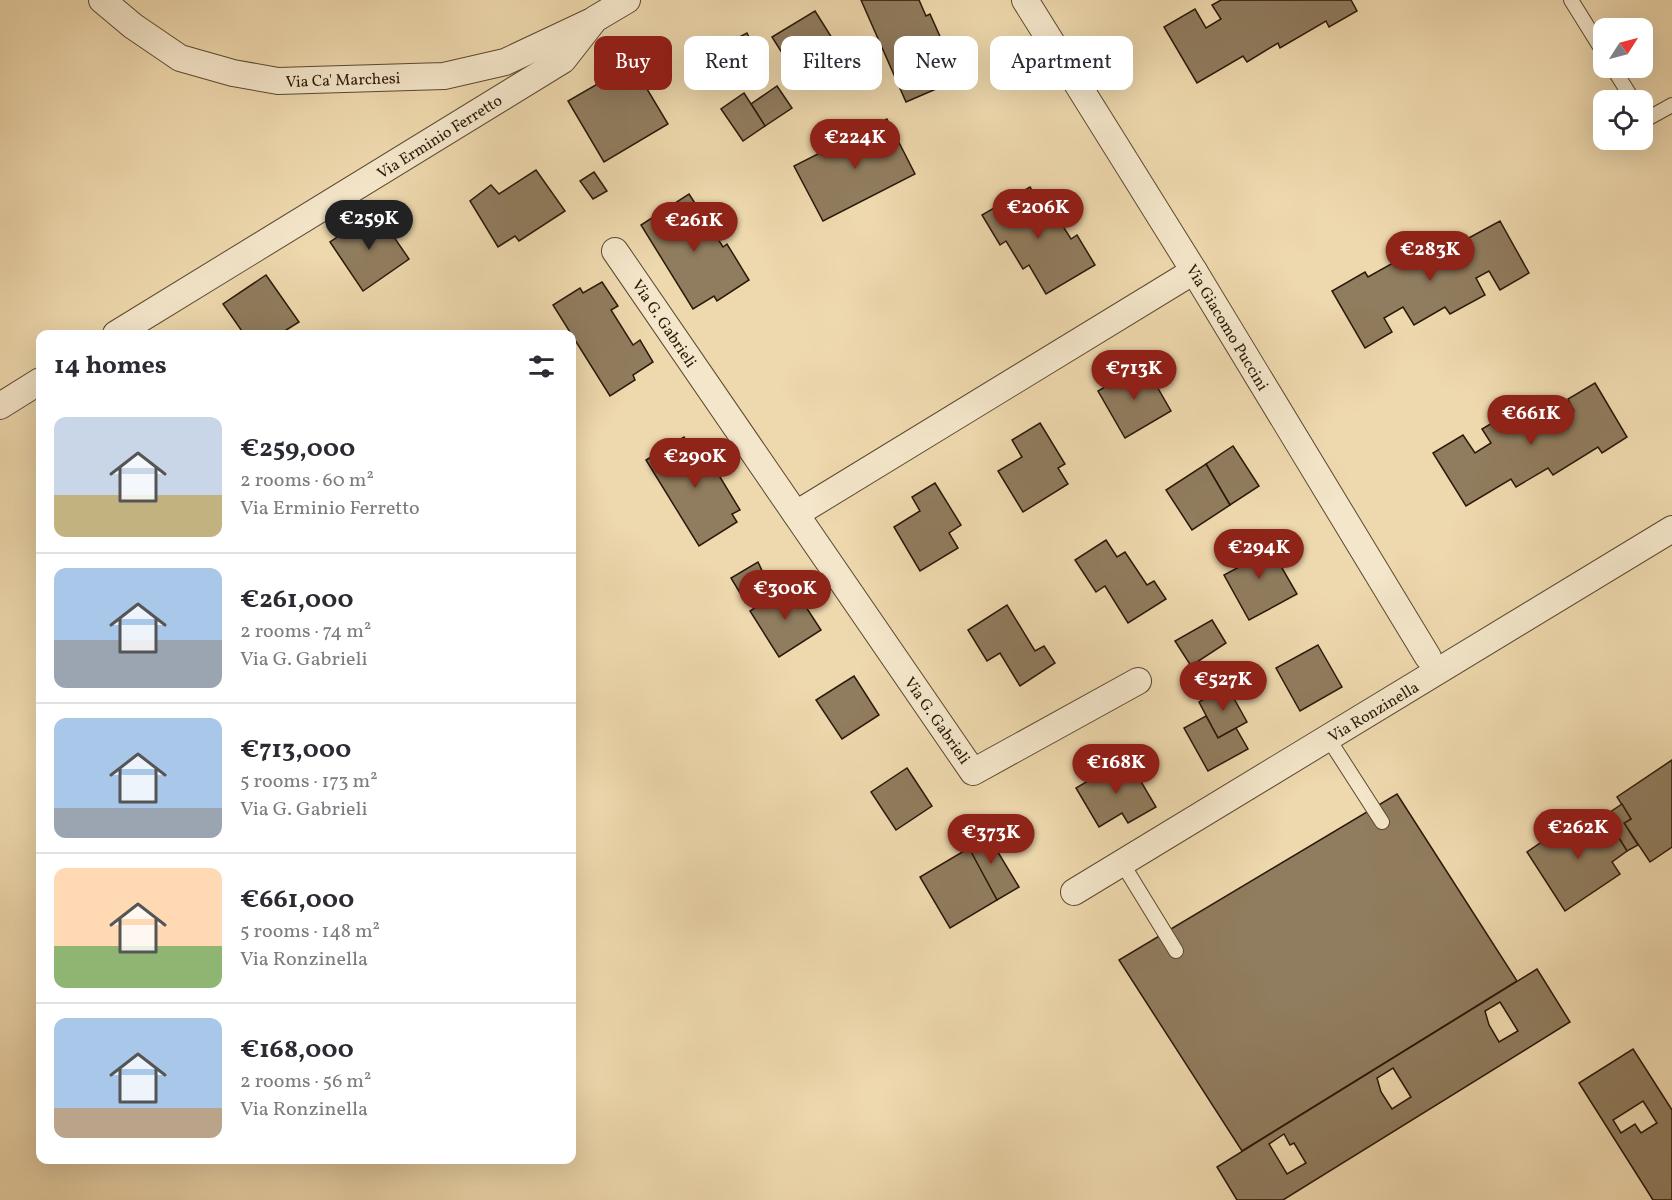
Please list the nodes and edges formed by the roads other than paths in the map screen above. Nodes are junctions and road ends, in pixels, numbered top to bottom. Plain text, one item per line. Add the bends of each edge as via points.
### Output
1 (102, 0) edge
2 (627, 0) edge
3 (1025, 0) edge
4 (1571, 0) edge
5 (596, 20) junction
6 (1593, 35) edge
7 (1672, 105) edge
8 (1653, 116) edge
9 (615, 251) dead end
10 (1194, 271) junction
11 (123, 330) edge
12 (36, 384) edge
13 (0, 406) edge
14 (796, 514) junction
15 (1672, 529) edge
16 (1428, 657) dead end
17 (1138, 681) dead end
18 (1328, 738) junction
19 (1382, 822) dead end
20 (1122, 863) junction
21 (1074, 892) dead end
22 (1176, 951) dead end

1 - 5 street, Via Ca' Marchesi via 180,58 278,81 444,76 505,62
2 - 5 street, Via Erminio Ferretto
3 - 10 street, Via Giacomo Puccini
4 - 6 lane
5 - 11 street, Via Erminio Ferretto via 563,60
7 - 8 lane
9 - 14 street, Via G. Gabrieli
10 - 14 street
10 - 16 street, Via Giacomo Puccini
12 - 13 street
14 - 17 street, Via G. Gabrieli via 973,772
15 - 18 street, Via Ronzinella
18 - 19 lane
18 - 20 street, Via Ronzinella
20 - 21 street, Via Ronzinella
20 - 22 lane

